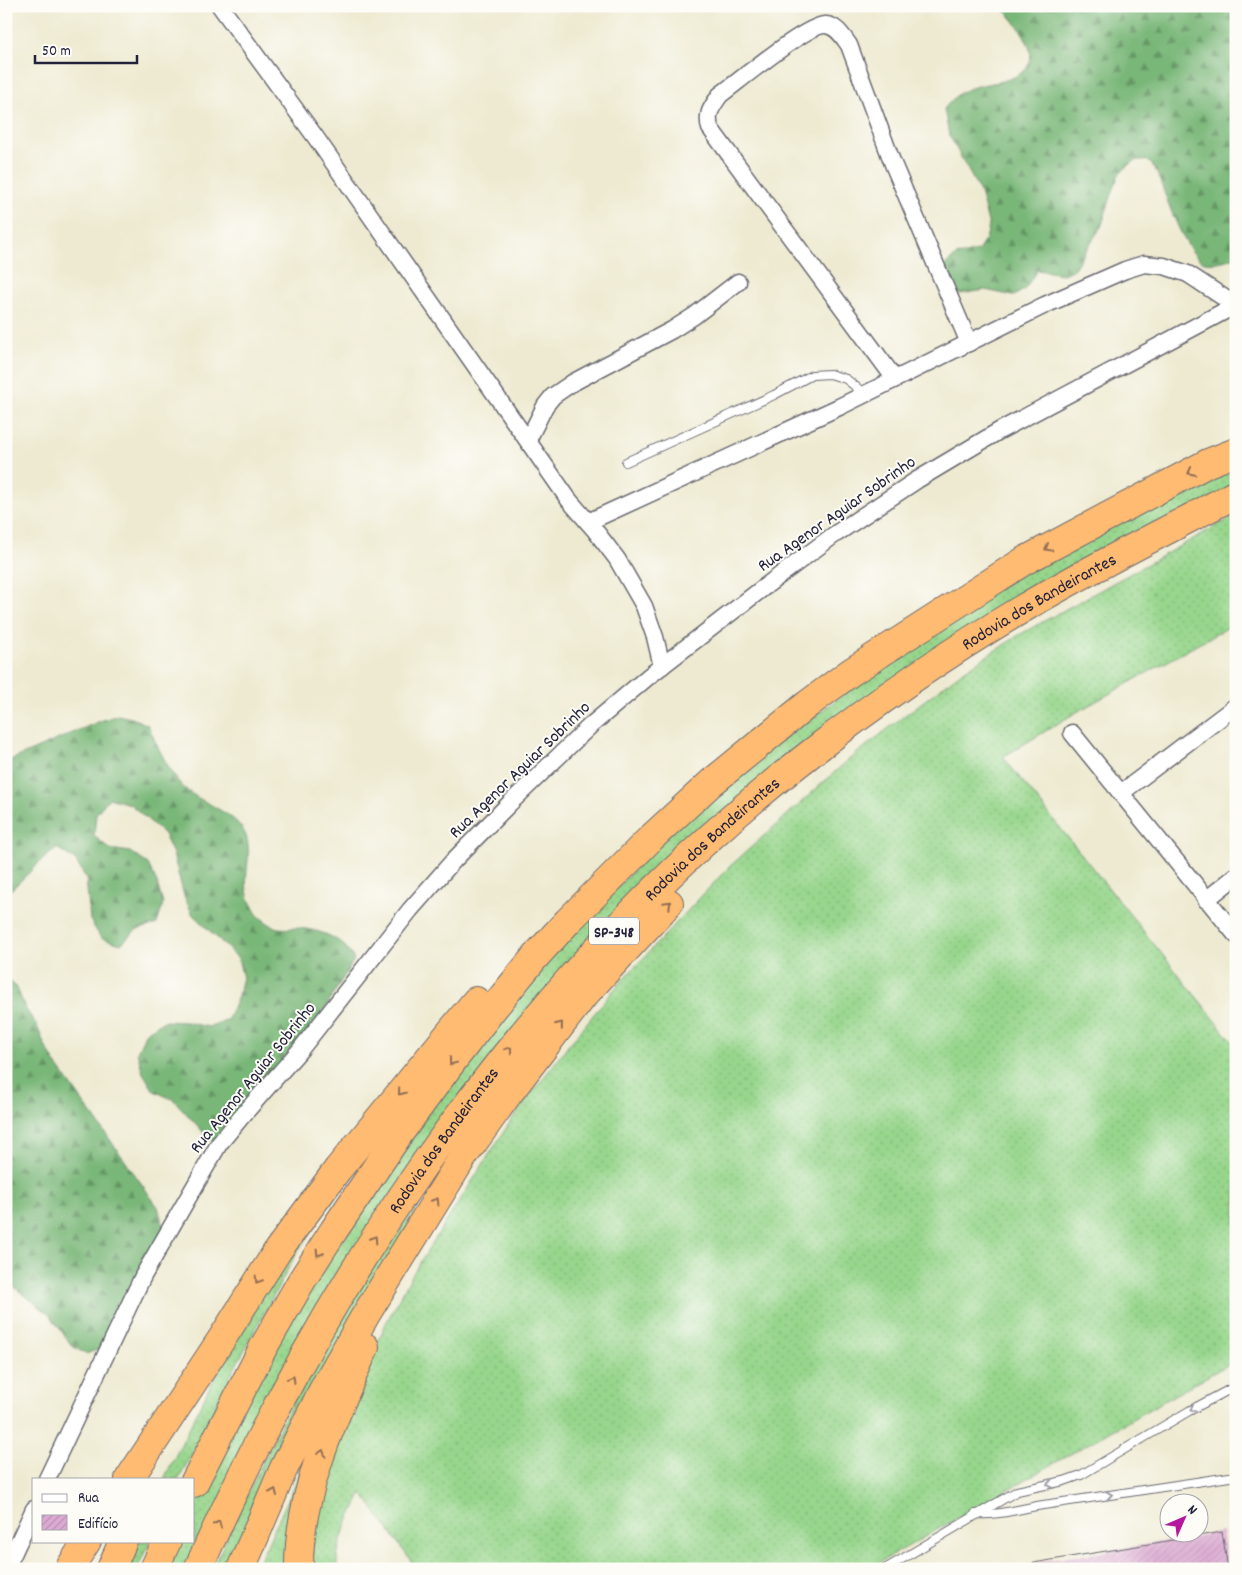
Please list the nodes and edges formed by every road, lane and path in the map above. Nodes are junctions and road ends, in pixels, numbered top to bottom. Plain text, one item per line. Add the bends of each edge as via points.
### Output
1 (220, 6) edge
2 (738, 282) dead end
3 (1235, 305) edge
4 (969, 343) junction
5 (895, 379) junction
6 (864, 394) junction
7 (528, 440) junction
8 (1236, 452) edge
9 (626, 462) dead end
10 (1236, 494) edge
11 (1236, 506) edge
12 (588, 522) junction
13 (901, 639) junction
14 (662, 666) junction
15 (1236, 706) edge
16 (1072, 733) dead end
17 (1121, 793) junction
18 (1236, 876) edge
19 (1206, 900) junction
20 (1236, 935) edge
21 (410, 1242) junction
22 (223, 1338) junction
23 (1236, 1386) edge
24 (1236, 1476) edge
25 (47, 1478) edge
26 (130, 1478) edge
27 (151, 1478) edge
28 (195, 1482) edge
29 (32, 1513) edge
30 (975, 1514) junction
31 (86, 1542) edge
32 (123, 1542) edge
33 (166, 1542) edge
34 (6, 1569) edge
35 (69, 1569) edge
36 (111, 1569) edge
37 (154, 1569) edge
38 (198, 1569) edge
39 (241, 1569) edge
40 (299, 1569) edge
41 (884, 1569) edge

1 - 7 street
2 - 7 street via 672,330 553,396
3 - 4 street via 1188,274 1144,264 1045,305
3 - 14 street, Rua Agenor Aguiar Sobrinho via 999,431 917,480 834,535
4 - 5 street
4 - 5 street via 893,164 849,45 839,31 829,25 821,25 802,35 720,95 707,118 710,128
5 - 6 street
6 - 9 lane via 846,379 830,374 812,376
6 - 12 street
7 - 12 street
8 -> 13 highway, SP-348 via 1208,463 1024,561
38 -> 10 highway, Rodovia dos Bandeirantes / SP-348 via 229,1499 290,1383 352,1273 409,1185 514,1043 613,932 720,828 864,713 1039,599
21 -> 11 highway via 463,1157 584,995 650,922 768,806 880,717 1020,622
12 - 14 street via 617,559 644,606
13 -> 22 highway via 836,673 752,735 662,812 551,919 460,1021 332,1177 278,1250
13 -> 28 highway, SP-348 via 808,704 711,783 651,838 535,957 450,1063 334,1230 263,1348
14 - 25 street, Rua Agenor Aguiar Sobrinho via 590,726 454,860 219,1144 143,1276
15 - 17 street
16 - 17 street
17 - 19 street
18 - 19 street
19 - 20 street
39 -> 21 highway via 283,1470 325,1386
40 -> 21 highway via 308,1498 332,1424
22 - 26 highway
22 - 27 highway
23 -> 30 lane via 1081,1475 1017,1491
30 -> 24 lane via 1006,1514 1042,1505
29 - 34 street
30 - 41 lane
31 - 35 highway
32 - 36 highway
33 - 37 highway

